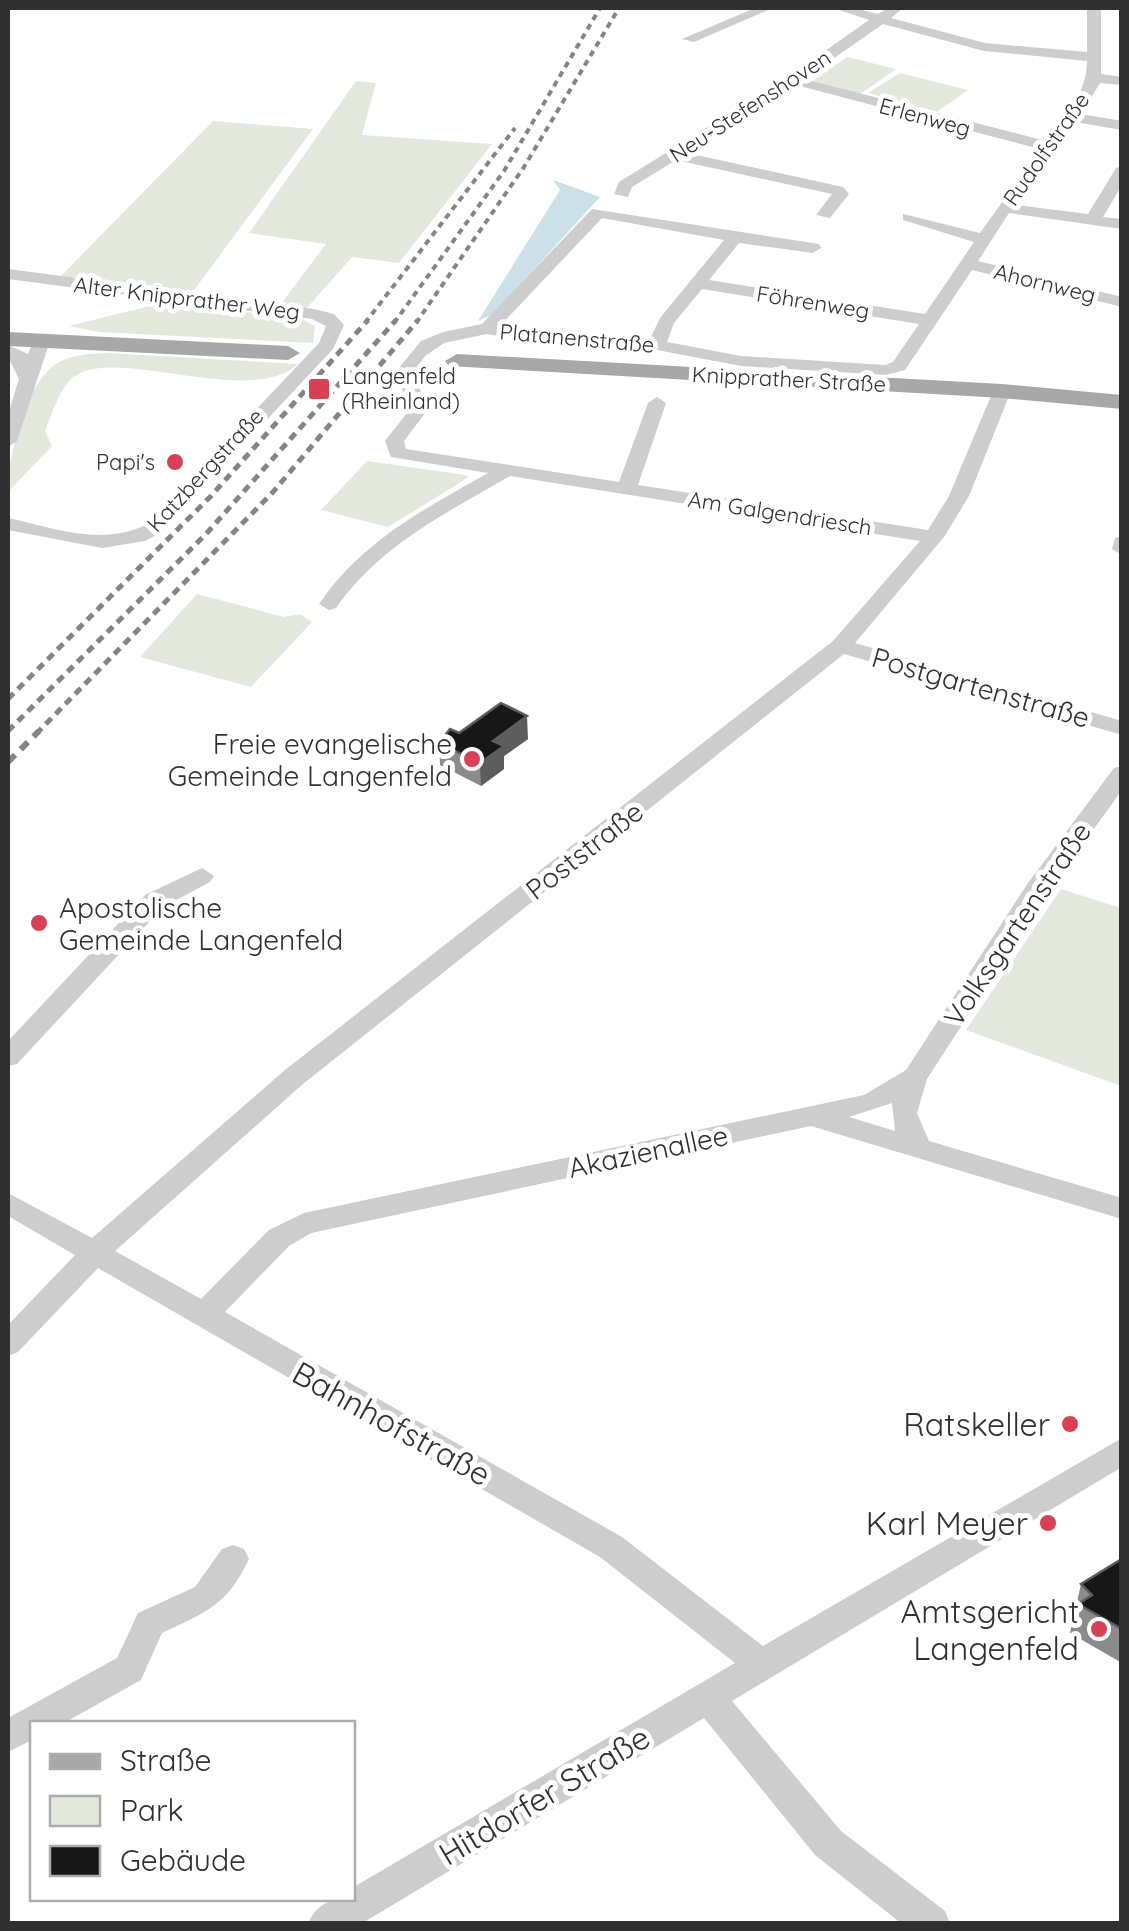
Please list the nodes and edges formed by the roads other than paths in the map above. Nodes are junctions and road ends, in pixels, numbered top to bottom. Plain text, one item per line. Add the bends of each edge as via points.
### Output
1 (766, 8) edge
2 (840, 8) edge
3 (896, 8) edge
4 (1094, 8) edge
5 (880, 19) junction
6 (689, 39) dead end
7 (1093, 57) junction
8 (1094, 78) junction
9 (1122, 82) edge
10 (802, 83) dead end
11 (1072, 117) junction
12 (1122, 126) edge
13 (1049, 147) junction
14 (674, 155) junction
15 (1122, 172) edge
16 (622, 194) dead end
17 (1004, 208) junction
18 (598, 212) joint
19 (824, 215) dead end
20 (909, 216) dead end
21 (1094, 218) junction
22 (1122, 224) edge
23 (736, 236) junction
24 (983, 239) junction
25 (813, 248) dead end
26 (964, 271) junction
27 (8, 274) edge
28 (697, 283) junction
29 (1122, 302) edge
30 (928, 320) junction
31 (487, 329) junction
32 (8, 340) edge
33 (41, 341) junction
34 (656, 345) junction
35 (8, 350) edge
36 (288, 353) dead end
37 (457, 361) dead end
38 (28, 378) junction
39 (280, 391) joint
40 (1002, 391) junction
41 (1122, 402) edge
42 (657, 403) dead end
43 (8, 441) edge
44 (505, 472) junction
45 (626, 490) junction
46 (8, 524) edge
47 (934, 537) junction
48 (328, 604) dead end
49 (841, 646) junction
50 (1122, 728) edge
51 (1122, 773) edge
52 (202, 876) dead end
53 (8, 1056) edge
54 (915, 1077) junction
55 (811, 1116) junction
56 (919, 1147) junction
57 (8, 1203) edge
58 (1122, 1210) edge
59 (95, 1252) junction
60 (202, 1316) junction
61 (8, 1344) edge
62 (1122, 1451) edge
63 (233, 1559) dead end
64 (762, 1665) junction
65 (708, 1697) junction
66 (36, 1721) edge
67 (30, 1724) edge
68 (8, 1736) edge
69 (326, 1924) edge
70 (932, 1924) edge

1 - 6 street
2 - 5 street
3 - 5 street, Neu-Stefenshoven
4 - 7 street, Rudolfstraße
5 - 7 street via 984,47
5 - 14 street, Neu-Stefenshoven
7 - 8 street, Rudolfstraße
8 - 9 street
8 - 11 street, Rudolfstraße
10 - 13 street, Erlenweg
11 - 12 street
11 - 13 street, Rudolfstraße
13 - 17 street, Rudolfstraße
14 - 16 street, Neu-Stefenshoven via 625,185
14 - 19 street via 837,190 841,194
15 - 21 street
17 - 21 street
17 - 24 street, Rudolfstraße
18 - 23 street, Föhrenweg
18 - 31 street, Platanenstraße
20 - 24 street
21 - 22 street
23 - 25 street, Föhrenweg
23 - 28 street
24 - 26 street, Rudolfstraße
26 - 29 street, Ahornweg
26 - 30 street, Platanenstraße
27 - 39 street, Alter Knipprather Weg via 333,320 327,345
28 - 30 street, Föhrenweg
28 - 34 street
30 - 34 street, Platanenstraße via 899,366 886,370 741,361
31 - 34 street, Platanenstraße via 550,340
31 - 44 street, Am Galgendriesch via 433,339 418,350 403,374 420,408 392,446 404,456
32 - 33 main road
33 - 36 main road
33 - 38 street
35 - 38 street via 20,356
37 - 40 main road, Knipprather Straße
38 - 43 street
39 - 46 street, Katzbergstraße via 142,536 106,543
40 - 41 main road, Knipprather Straße
40 - 47 street, Poststraße via 959,496
42 - 45 street
44 - 45 street, Am Galgendriesch
44 - 48 street via 391,538 340,584
45 - 47 street, Am Galgendriesch
47 - 49 street, Poststraße
49 - 50 street, Postgartenstraße
49 - 59 street, Poststraße via 294,1077
51 - 54 street, Volksgartenstraße
52 - 53 street via 154,901
54 - 55 street, Volksgartenstraße via 871,1103
54 - 56 street, Volksgartenstraße via 901,1106 904,1129
55 - 56 street, Akazienallee
55 - 60 street, Akazienallee via 304,1224 278,1238
56 - 58 street, Akazienallee
57 - 59 street, Bahnhofstraße
59 - 60 street, Bahnhofstraße
59 - 61 street, Poststraße
60 - 64 street, Bahnhofstraße via 611,1546
62 - 64 street, Hitdorfer Straße
63 - 66 street via 206,1597 150,1622 129,1670
64 - 65 street, Hitdorfer Straße
65 - 69 street, Hitdorfer Straße
65 - 70 street via 828,1844
67 - 68 street

